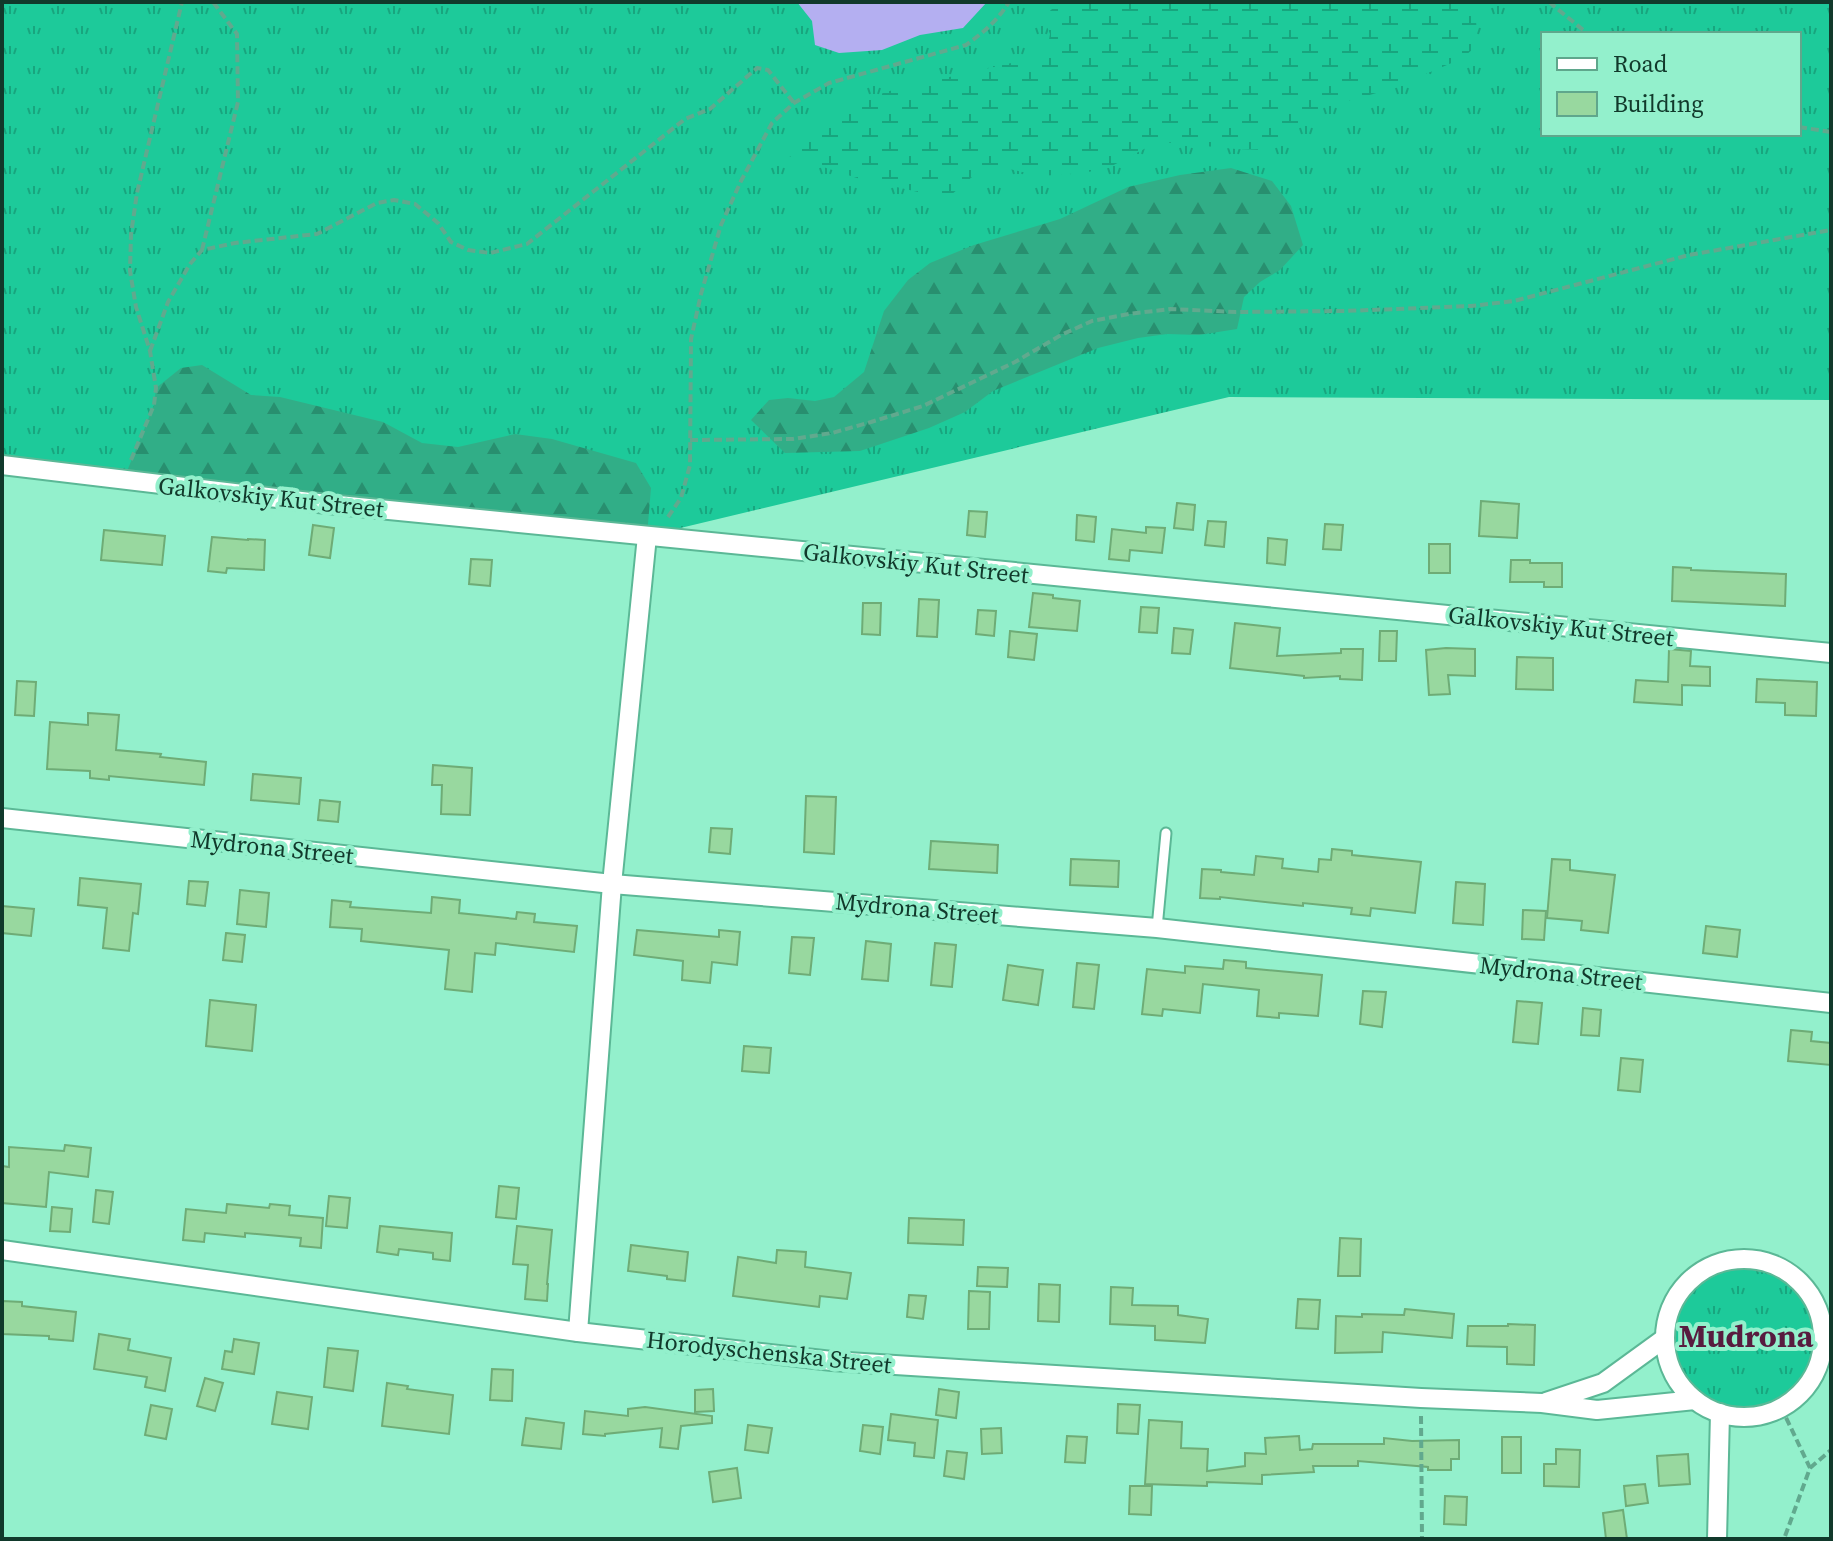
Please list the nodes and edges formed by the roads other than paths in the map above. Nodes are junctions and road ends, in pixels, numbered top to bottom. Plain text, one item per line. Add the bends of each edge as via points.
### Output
1 (2, 465) edge
2 (647, 536) junction
3 (1831, 653) edge
4 (2, 818) edge
5 (1166, 833) dead end
6 (612, 884) junction
7 (1157, 928) junction
8 (1831, 1003) edge
9 (2, 1250) edge
10 (578, 1332) junction
11 (1665, 1338) junction
12 (1695, 1400) junction
13 (1542, 1403) junction
14 (1720, 1413) junction
15 (1717, 1539) edge

1 - 2 street, Galkovskiy Kut Street
2 - 3 street, Galkovskiy Kut Street
2 - 6 street
4 - 6 street, Mydrona Street
5 - 7 lane
6 - 7 street, Mydrona Street
6 - 10 street
7 - 8 street, Mydrona Street
9 - 10 street, Horodyschenska Street
10 - 13 street, Horodyschenska Street via 832,1361
11 - 12 street via 1670,1366
11 - 13 street, Horodyschenska Street via 1603,1383
11 - 14 street via 1668,1317 1688,1282 1730,1260 1766,1262 1808,1291 1823,1333 1814,1374 1781,1407 1753,1416
12 - 13 street, Horodyschenska Street via 1597,1410
12 - 14 street
14 - 15 street

